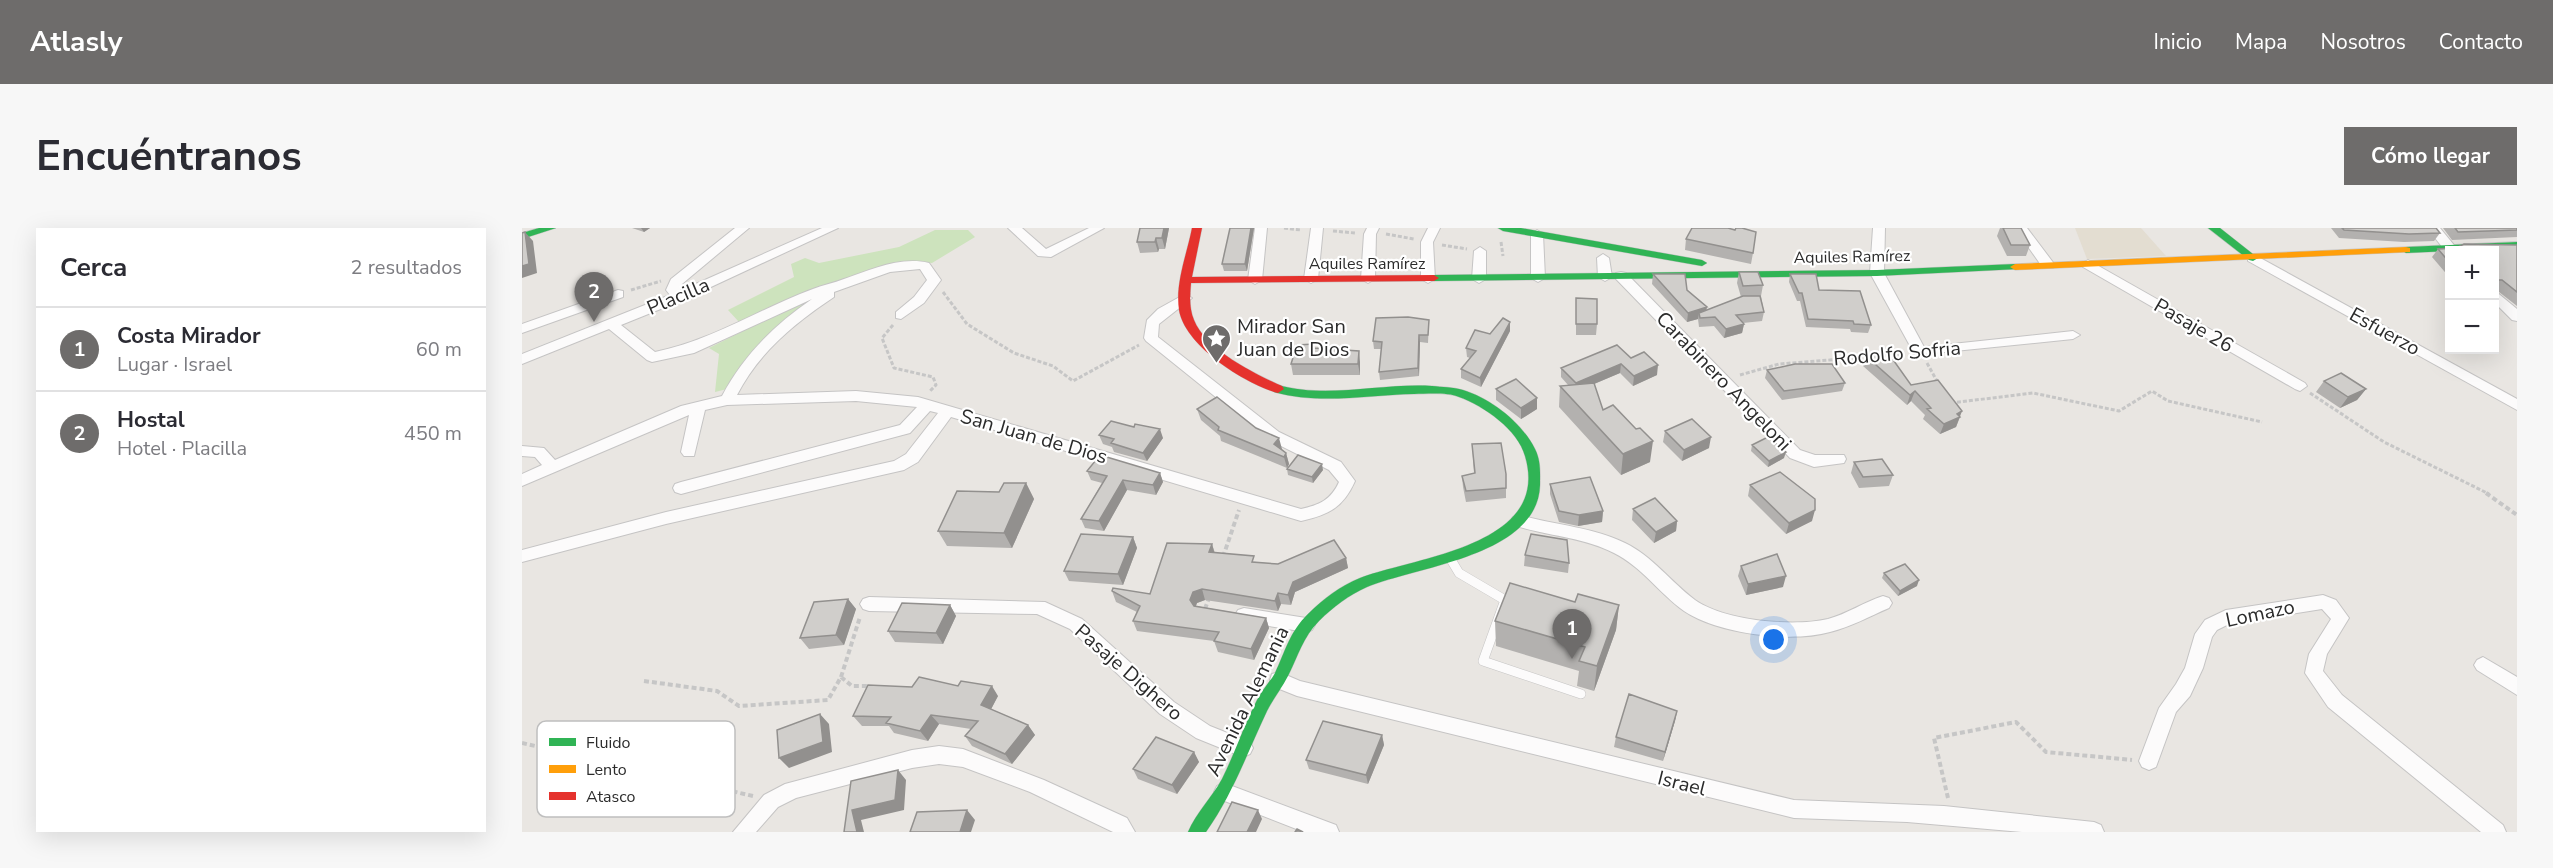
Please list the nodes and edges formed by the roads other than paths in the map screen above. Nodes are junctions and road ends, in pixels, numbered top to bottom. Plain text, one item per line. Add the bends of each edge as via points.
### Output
1 (550, 228) edge
2 (743, 228) edge
3 (832, 228) edge
4 (1014, 228) edge
5 (1098, 228) edge
6 (1197, 228) edge
7 (1261, 228) edge
8 (1317, 228) edge
9 (1434, 228) edge
10 (1879, 228) edge
11 (2021, 228) edge
12 (2214, 228) edge
13 (2433, 228) edge
14 (1372, 231) edge
15 (1502, 234) edge
16 (1537, 234) junction
17 (522, 236) edge
18 (2517, 245) edge
19 (2448, 246) edge
20 (2499, 246) edge
21 (2445, 249) edge
22 (1480, 251) dead end
23 (1603, 258) dead end
24 (2253, 258) junction
25 (2088, 264) junction
26 (2048, 265) junction
27 (1764, 273) junction
28 (1877, 273) junction
29 (1622, 276) junction
30 (1605, 277) junction
31 (1538, 278) junction
32 (1311, 279) junction
33 (1368, 279) junction
34 (1428, 279) junction
35 (1479, 279) junction
36 (1188, 280) junction
37 (1255, 280) junction
38 (840, 287) junction
39 (618, 294) road end
40 (678, 297) junction
41 (1185, 297) junction
42 (2499, 299) edge
43 (901, 315) road end
44 (2517, 317) edge
45 (611, 324) junction
46 (522, 329) edge
47 (2073, 334) dead end
48 (522, 359) edge
49 (2300, 386) road end
50 (2496, 393) junction
51 (2517, 396) edge
52 (727, 400) junction
53 (923, 404) junction
54 (2517, 405) edge
55 (698, 407) junction
56 (947, 411) junction
57 (522, 452) edge
58 (688, 452) dead end
59 (1838, 459) dead end
60 (551, 466) junction
61 (522, 480) edge
62 (681, 488) dead end
63 (1519, 522) junction
64 (522, 556) edge
65 (1450, 557) junction
66 (1883, 603) dead end
67 (868, 604) road end
68 (1205, 609) edge
69 (1306, 625) junction
70 (2482, 665) dead end
71 (1279, 680) junction
72 (2517, 687) edge
73 (1581, 694) dead end
74 (1243, 748) junction
75 (2149, 761) road end
76 (1224, 792) junction
77 (743, 832) edge
78 (1125, 832) edge
79 (1196, 832) edge
80 (1329, 832) edge
81 (2094, 832) edge
82 (2496, 832) edge

1 - 17 street
2 - 40 street via 684,273 673,290
3 - 40 street, Placilla
4 - 5 street via 1043,253 1051,253
6 - 36 street, Avenida Alemania
7 - 37 street
8 - 32 street
9 - 34 street via 1427,242
10 - 28 street
11 - 26 street
12 - 24 street
13 - 19 street
14 - 33 street
15 - 16 street
16 - 27 street
16 - 31 street
18 - 20 street, Aquiles Ramírez
21 - 24 street, Aquiles Ramírez
22 - 35 street
23 - 30 street
24 - 25 street, Aquiles Ramírez
24 - 50 street, Esfuerzo
25 - 26 street, Aquiles Ramírez
25 - 49 street, Pasaje 26
26 - 28 street, Aquiles Ramírez
27 - 28 street, Aquiles Ramírez
27 - 29 street, Aquiles Ramírez
28 - 47 street, Rodolfo Sofria via 1920,352
29 - 30 street, Aquiles Ramírez
29 - 59 street, Carabinero Angeloni via 1795,454 1814,461
30 - 31 street, Aquiles Ramírez
31 - 35 street, Aquiles Ramírez
32 - 33 street, Aquiles Ramírez
32 - 37 street, Aquiles Ramírez
33 - 34 street, Aquiles Ramírez
34 - 35 street, Aquiles Ramírez
36 - 37 street, Aquiles Ramírez
36 - 41 street, Avenida Alemania
38 - 43 street via 907,264 924,266 934,280
38 - 45 street via 802,297 671,355 652,357
38 - 52 street via 785,324 756,354
39 - 46 street
40 - 45 street, Placilla
41 - 56 street, San Juan de Dios via 1152,323 1151,338 1274,436 1335,466 1347,482 1340,498 1325,510 1301,515
41 - 63 street, Avenida Alemania via 1188,321 1204,342 1261,382 1282,391 1311,394 1446,390 1460,393 1498,414 1525,442 1537,471 1535,494
42 - 44 street
45 - 48 street, Placilla
50 - 51 street
50 - 54 street, Esfuerzo
52 - 53 street, San Juan de Dios via 856,396
52 - 55 street, San Juan de Dios
53 - 56 street, San Juan de Dios
53 - 62 street via 904,429
55 - 58 street
55 - 60 street, San Juan de Dios
56 - 64 street via 912,458 898,466 666,518
57 - 60 street via 539,452
60 - 61 street, San Juan de Dios
63 - 65 street, Avenida Alemania via 1493,541
63 - 66 street via 1621,548 1692,607 1765,629 1827,626
65 - 69 street, Avenida Alemania via 1365,582 1341,595
65 - 73 lane via 1459,573 1505,600 1483,661
67 - 74 street, Pasaje Dighero via 1038,607 1076,624 1167,708 1203,732
68 - 69 street
69 - 71 street, Avenida Alemania
70 - 72 street
71 - 74 street, Avenida Alemania
71 - 81 street, Israel via 1297,688 1794,809 1875,809
74 - 76 street, Avenida Alemania
75 - 82 street, Lomazo via 2168,708 2183,690 2211,625 2226,617 2323,602 2330,604 2340,618 2320,645 2314,674 2335,701
76 - 79 street, Avenida Alemania
76 - 80 street
77 - 78 street via 771,801 792,790 939,755 963,758 1037,786 1120,825

